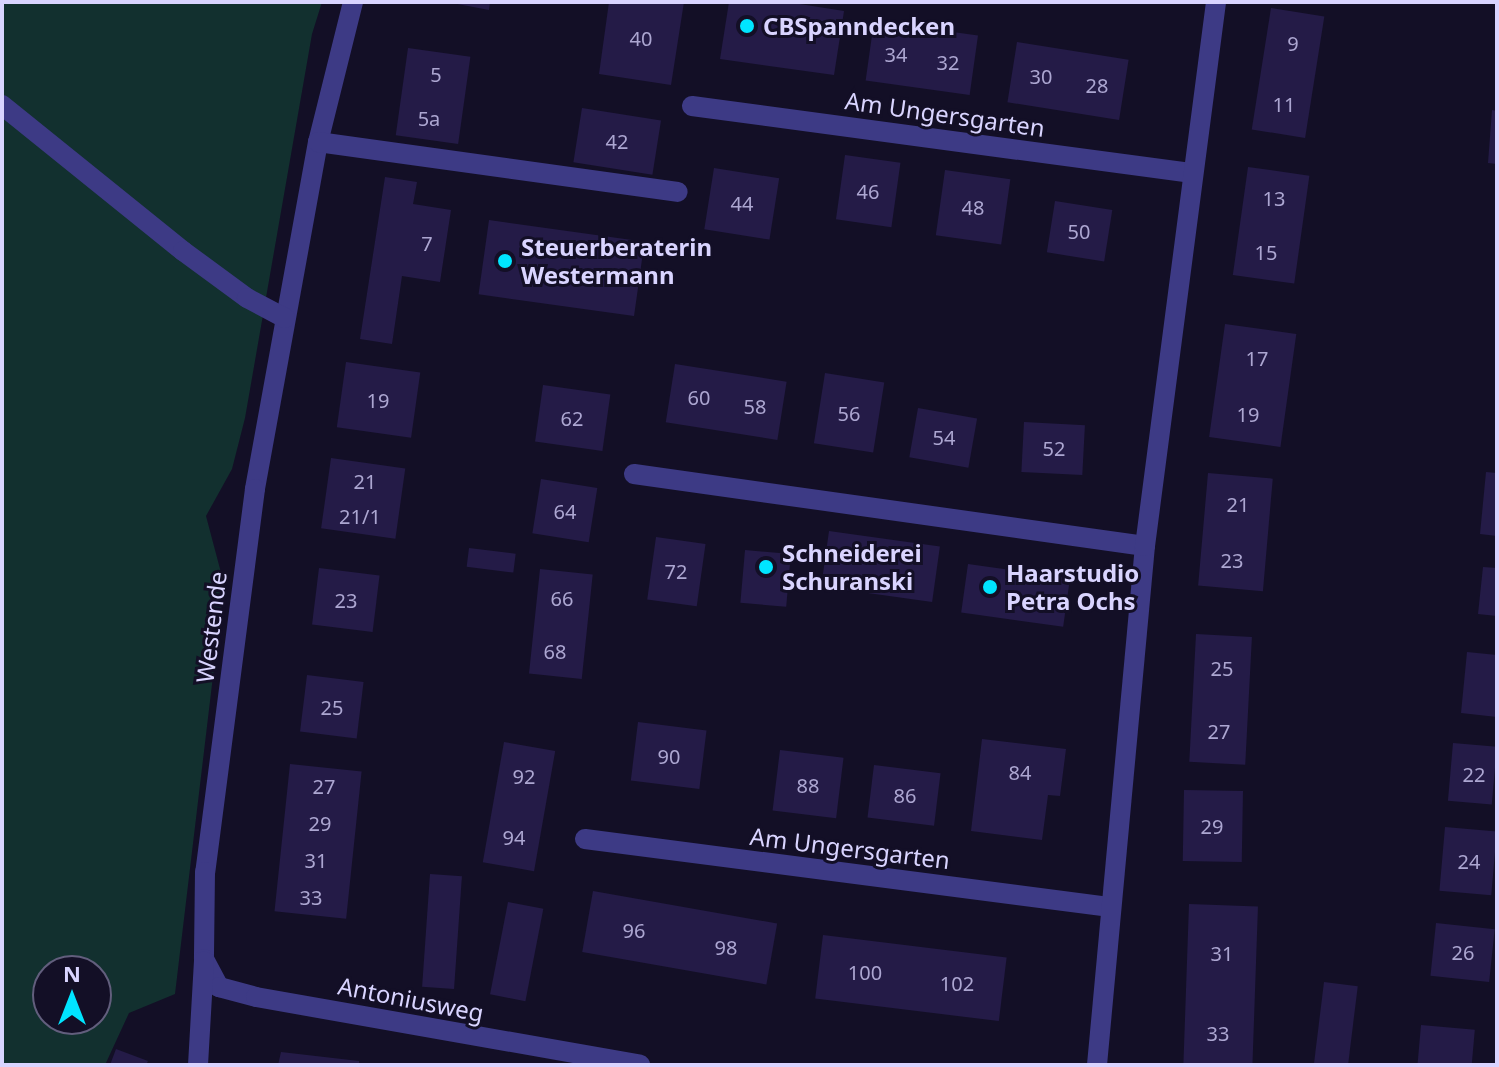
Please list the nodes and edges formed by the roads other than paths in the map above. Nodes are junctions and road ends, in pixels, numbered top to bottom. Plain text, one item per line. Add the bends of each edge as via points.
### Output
1 (353, 2) edge
2 (1216, 2) edge
3 (2, 105) edge
4 (692, 106) dead end
5 (318, 142) junction
6 (1191, 173) junction
7 (678, 192) dead end
8 (285, 318) junction
9 (634, 474) dead end
10 (1145, 546) junction
11 (585, 839) dead end
12 (1109, 907) junction
13 (202, 952) junction
14 (198, 1065) edge
15 (640, 1065) edge
16 (1097, 1065) edge

1 - 5 street, Westende
2 - 6 street
3 - 8 street via 183,251 247,298
4 - 6 street, Am Ungersgarten
5 - 7 street
5 - 8 street, Westende
6 - 10 street
8 - 13 street, Westende via 255,489
9 - 10 street
10 - 12 street
11 - 12 street, Am Ungersgarten
12 - 16 street
13 - 14 street, Westende
13 - 15 street, Antoniusweg via 219,987 256,997

